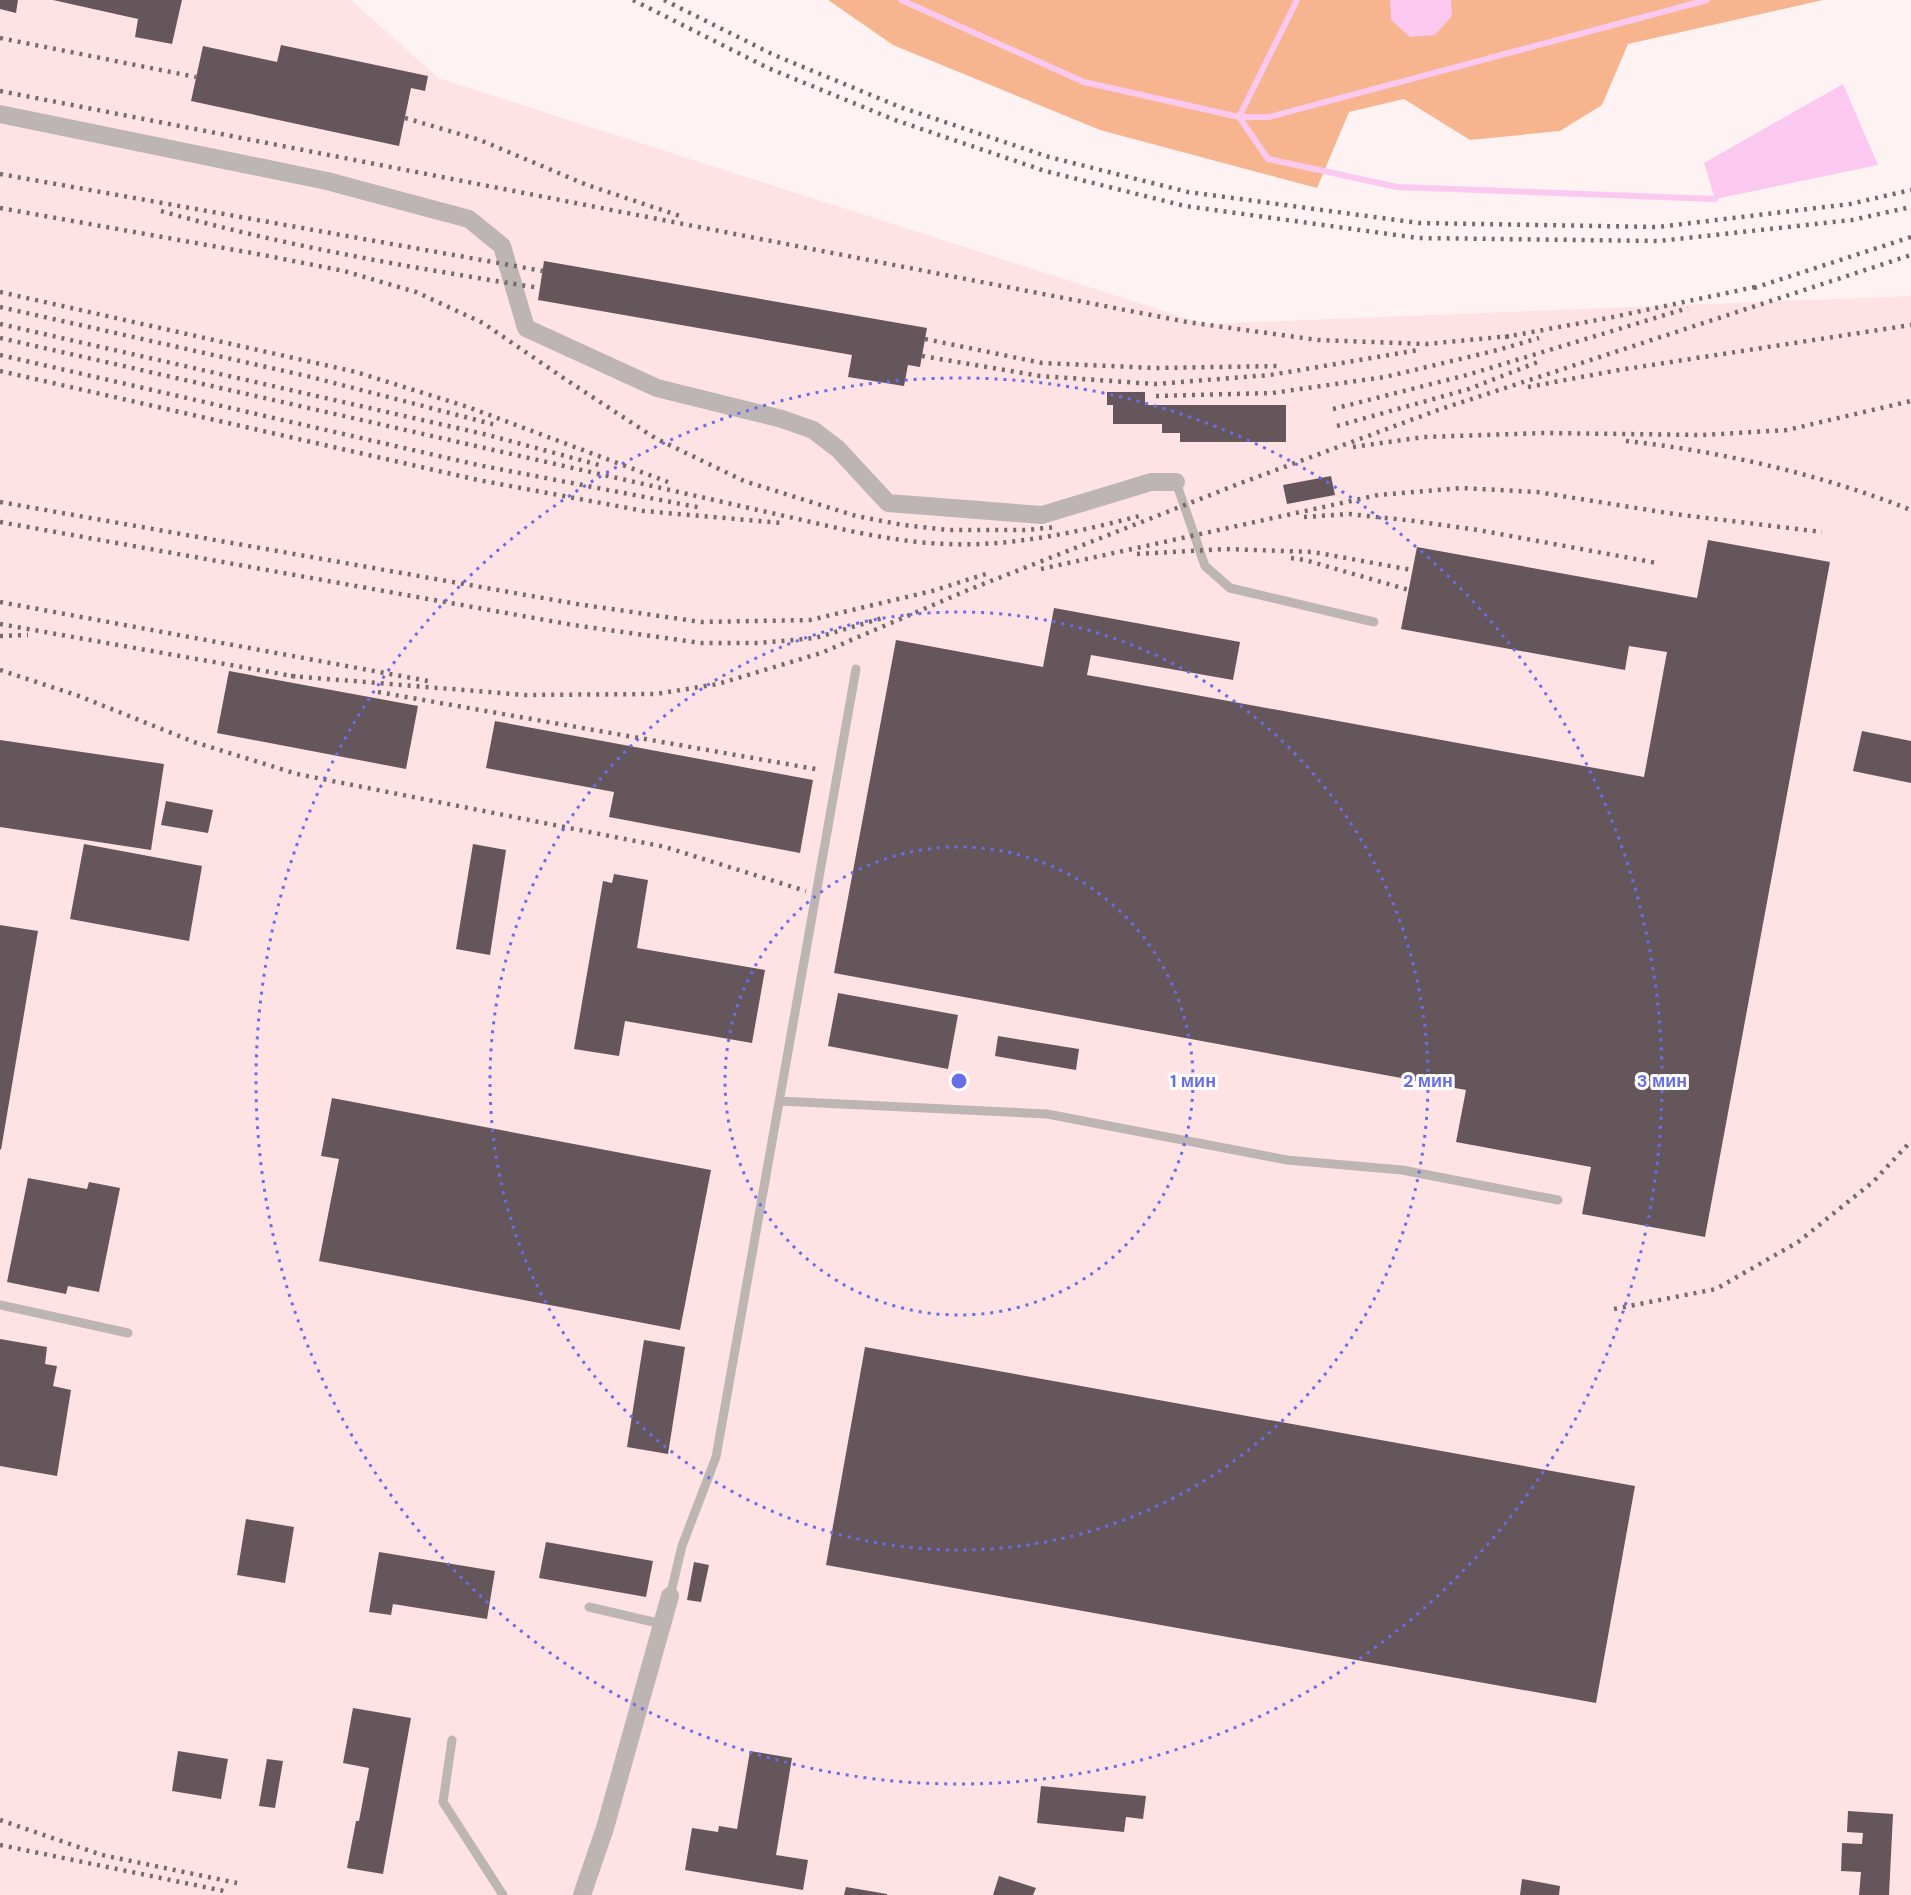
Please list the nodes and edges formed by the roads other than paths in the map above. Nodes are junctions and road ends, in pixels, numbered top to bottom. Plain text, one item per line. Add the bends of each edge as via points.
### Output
1 (0, 114) edge
2 (1176, 482) joint
3 (1374, 622) dead end
4 (856, 669) dead end
5 (779, 1101) junction
6 (1558, 1200) dead end
7 (0, 1305) edge
8 (128, 1333) dead end
9 (670, 1596) joint
10 (589, 1607) dead end
11 (662, 1624) junction
12 (452, 1740) dead end
13 (503, 1895) edge
14 (582, 1895) edge

1 - 2 street via 327,181 469,219 502,246 526,328 657,388 813,430 838,449 888,503 1042,515 1151,482
2 - 3 lane via 1205,566 1230,588
4 - 5 lane
5 - 6 lane via 1047,1114 1287,1160 1402,1170
5 - 9 lane via 716,1457 682,1546
7 - 8 lane
9 - 11 street
10 - 11 lane
11 - 14 street via 605,1828
12 - 13 lane via 443,1802

